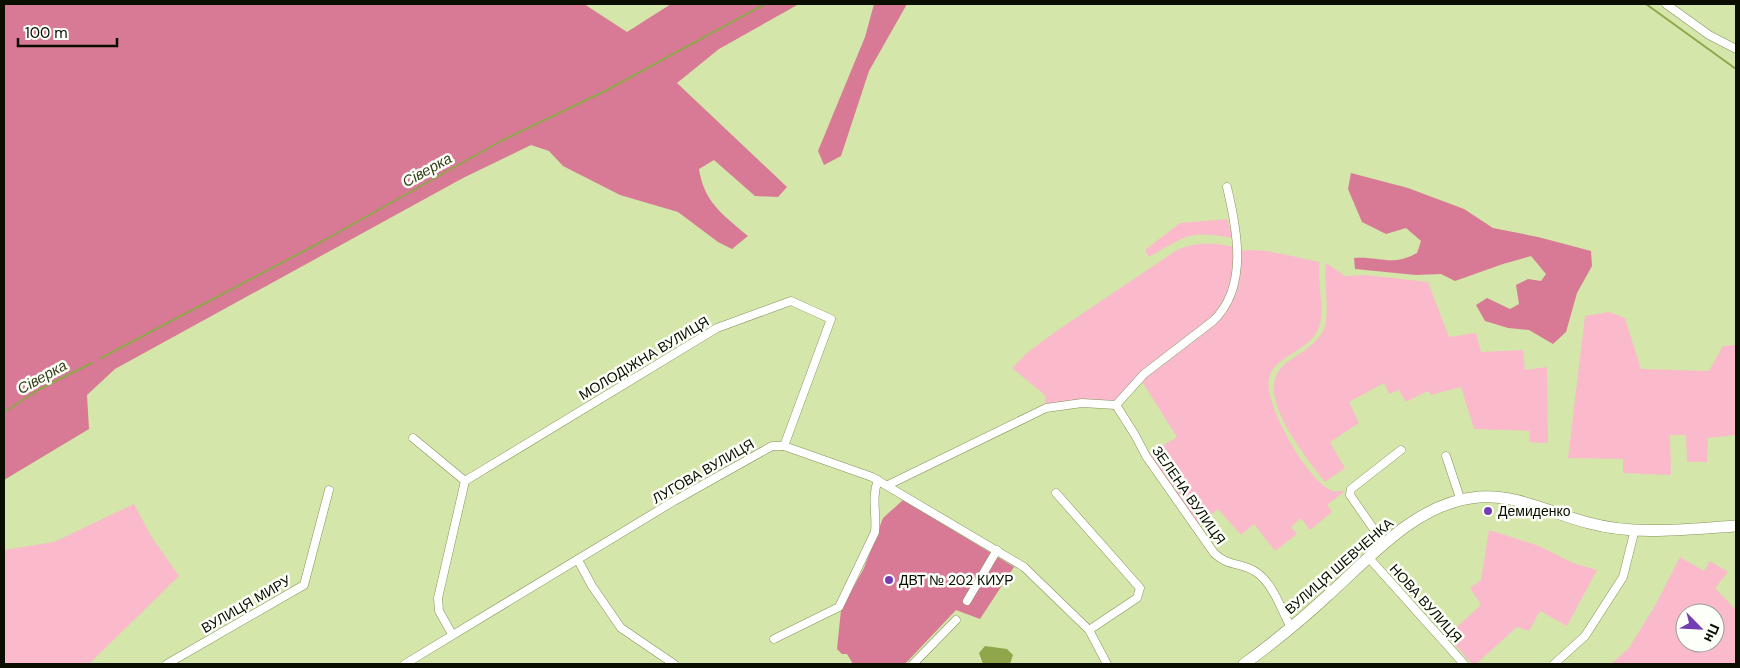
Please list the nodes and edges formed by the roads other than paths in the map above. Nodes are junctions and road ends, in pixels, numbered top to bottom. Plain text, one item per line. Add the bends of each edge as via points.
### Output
1 (1666, 4) edge
2 (1736, 49) edge
3 (1228, 187) dead end
4 (1116, 405) junction
5 (413, 438) dead end
6 (784, 446) junction
7 (1401, 450) dead end
8 (1446, 456) dead end
9 (878, 480) junction
10 (465, 481) junction
11 (888, 485) junction
12 (329, 490) dead end
13 (1056, 493) dead end
14 (1461, 501) junction
15 (1736, 526) edge
16 (1635, 529) junction
17 (1384, 544) junction
18 (997, 550) junction
19 (1369, 558) junction
20 (578, 560) junction
21 (967, 601) dead end
22 (956, 620) dead end
23 (1291, 628) junction
24 (1090, 630) junction
25 (452, 634) junction
26 (774, 639) dead end
27 (167, 664) edge
28 (405, 664) edge
29 (674, 664) edge
30 (913, 664) edge
31 (1107, 664) edge
32 (1244, 664) edge
33 (1464, 664) edge
34 (1554, 664) edge

1 - 2 street via 1709,35
3 - 4 street via 1239,252 1221,314 1144,374
4 - 11 street via 1082,403 1046,408
4 - 23 street, ЗЕЛЕНА ВУЛИЦЯ via 1146,456 1214,554 1223,562 1256,571
5 - 10 street
6 - 9 street
6 - 10 street, МОЛОДІЖНА ВУЛИЦЯ via 831,319 792,301 716,328
6 - 20 street, ЛУГОВА ВУЛИЦЯ via 772,446
7 - 17 street via 1351,489 1350,495
8 - 14 street
9 - 11 street
9 - 26 street via 874,492 875,532 839,607
10 - 25 street via 438,598 439,611
11 - 18 street
12 - 27 street, ВУЛИЦЯ МИРУ via 304,585
13 - 24 street via 1140,588 1137,598
14 - 16 street, ВУЛИЦЯ ШЕВЧЕНКА via 1477,497 1510,499 1589,523
14 - 17 street, ВУЛИЦЯ ШЕВЧЕНКА via 1434,509
15 - 16 street, ВУЛИЦЯ ШЕВЧЕНКА
16 - 34 street via 1623,577 1585,636
17 - 19 street, ВУЛИЦЯ ШЕВЧЕНКА
18 - 21 street
18 - 24 street via 1024,567
19 - 23 street, ВУЛИЦЯ ШЕВЧЕНКА
19 - 33 street, НОВА ВУЛИЦЯ
20 - 25 street, ЛУГОВА ВУЛИЦЯ
20 - 29 street via 621,628
22 - 30 street
23 - 32 street, ВУЛИЦЯ ШЕВЧЕНКА
24 - 31 street
25 - 28 street, ЛУГОВА ВУЛИЦЯ

